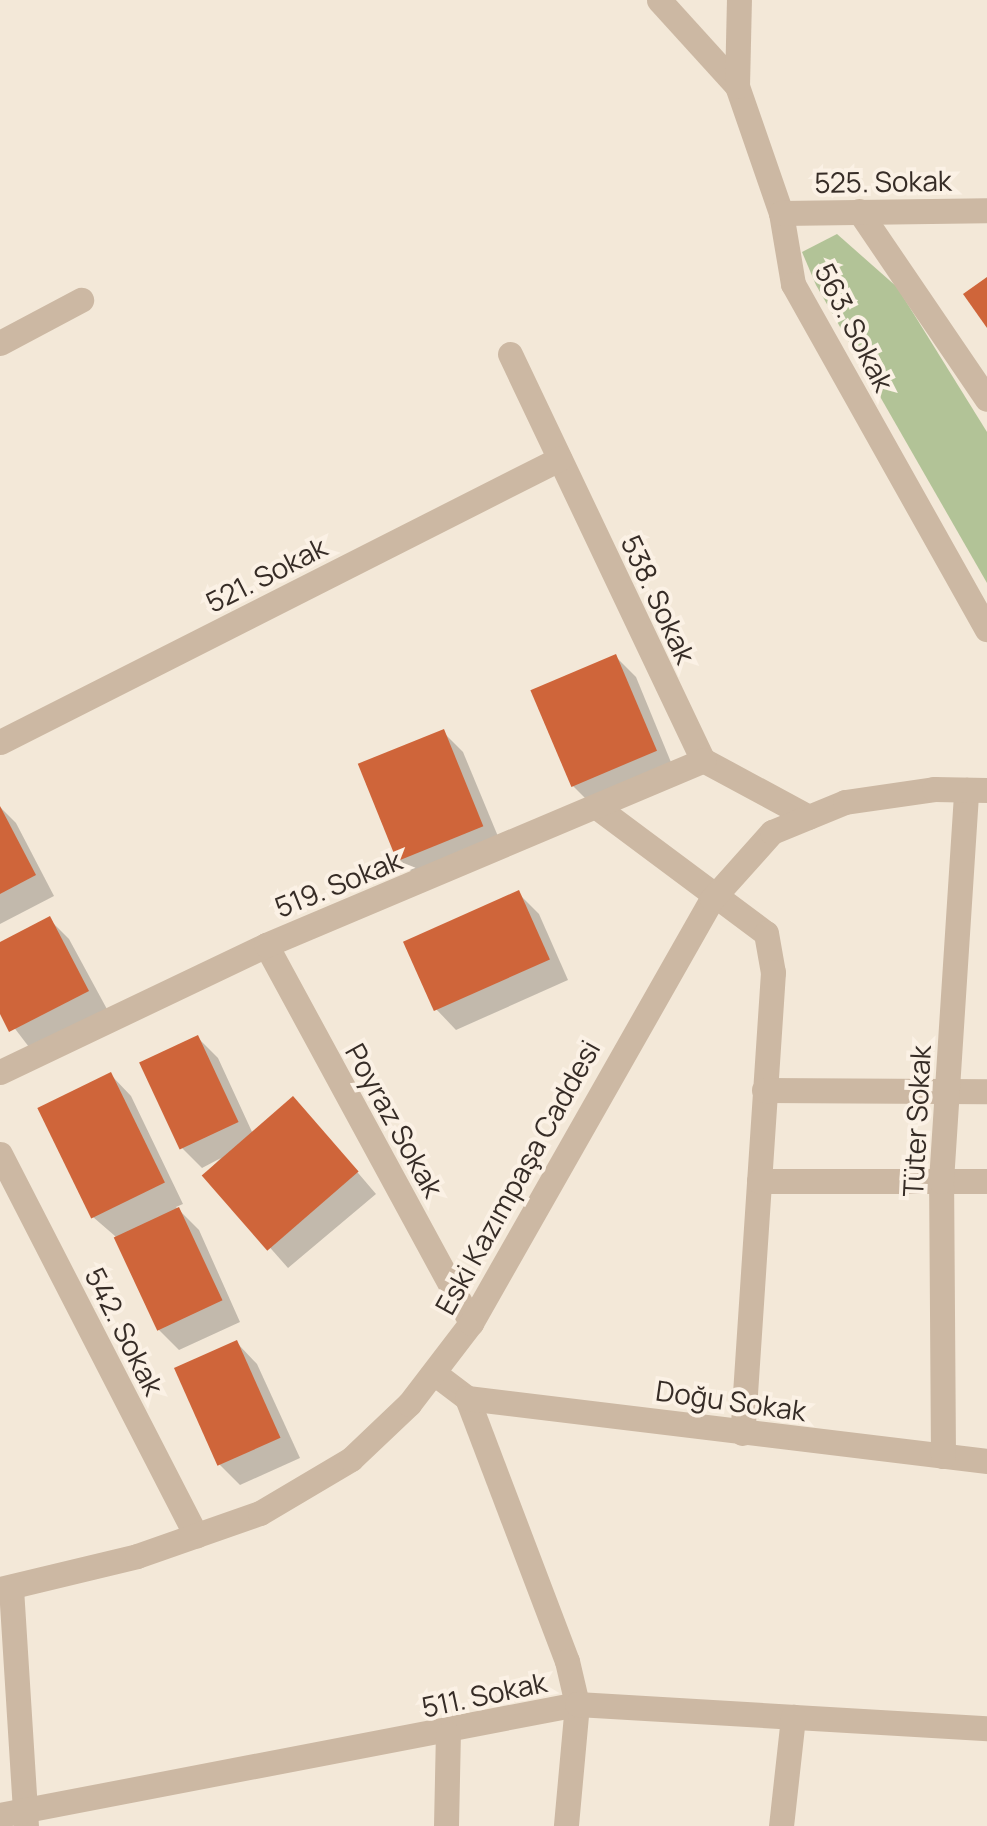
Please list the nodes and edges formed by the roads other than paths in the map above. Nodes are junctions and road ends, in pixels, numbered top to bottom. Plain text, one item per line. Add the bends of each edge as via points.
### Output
1 (659, 0) edge
2 (740, 0) edge
3 (737, 86) junction
4 (987, 210) edge
5 (860, 212) junction
6 (781, 213) junction
7 (81, 300) dead end
8 (0, 343) edge
9 (510, 354) dead end
10 (987, 399) edge
11 (559, 459) junction
12 (987, 629) edge
13 (0, 742) edge
14 (703, 760) junction
15 (976, 790) edge
16 (598, 808) junction
17 (809, 816) junction
18 (717, 894) junction
19 (266, 945) junction
20 (0, 1072) edge
21 (764, 1090) junction
22 (948, 1090) junction
23 (987, 1090) edge
24 (0, 1154) edge
25 (758, 1180) junction
26 (941, 1181) junction
27 (987, 1181) edge
28 (471, 1324) junction
29 (434, 1373) junction
30 (466, 1398) junction
31 (742, 1433) junction
32 (942, 1456) junction
33 (987, 1461) edge
34 (196, 1536) junction
35 (5, 1589) edge
36 (577, 1704) junction
37 (793, 1717) junction
38 (987, 1728) edge
39 (448, 1734) junction
40 (17, 1818) edge
41 (446, 1826) edge
42 (566, 1826) edge
43 (781, 1826) edge

1 - 3 street, 563. Sokak
2 - 3 street
3 - 6 street, 563. Sokak
4 - 5 street, 525. Sokak
5 - 6 street, 525. Sokak
5 - 10 street
6 - 12 street, 563. Sokak via 793,284
7 - 8 street
9 - 11 street, 538. Sokak
11 - 13 street, 521. Sokak
11 - 14 street, 538. Sokak
14 - 16 street, 519. Sokak
14 - 17 street
15 - 17 street, Eski Kazımpaşa Caddesi via 844,802
15 - 22 street, Tüter Sokak
16 - 18 street
16 - 19 street, 519. Sokak
17 - 18 street, Eski Kazımpaşa Caddesi via 772,832
18 - 21 street via 766,933 773,972
18 - 28 street, Eski Kazımpaşa Caddesi
19 - 20 street, 519. Sokak
19 - 28 street, Poyraz Sokak
21 - 22 street
21 - 25 street
22 - 23 street
22 - 26 street, Tüter Sokak
24 - 34 street, 542. Sokak
25 - 26 street
25 - 31 street
26 - 27 street
26 - 32 street, Tüter Sokak
28 - 29 street, Eski Kazımpaşa Caddesi
29 - 30 street
29 - 34 street, Eski Kazımpaşa Caddesi via 351,1459 260,1514
30 - 31 street, Doğu Sokak
30 - 36 street via 568,1662
31 - 32 street, Doğu Sokak
32 - 33 street, Doğu Sokak
34 - 35 street, Eski Kazımpaşa Caddesi
35 - 40 street
36 - 37 street, 511. Sokak
36 - 39 street, 511. Sokak
36 - 42 street
37 - 38 street, 511. Sokak
37 - 43 street
39 - 40 street, 511. Sokak
39 - 41 street

